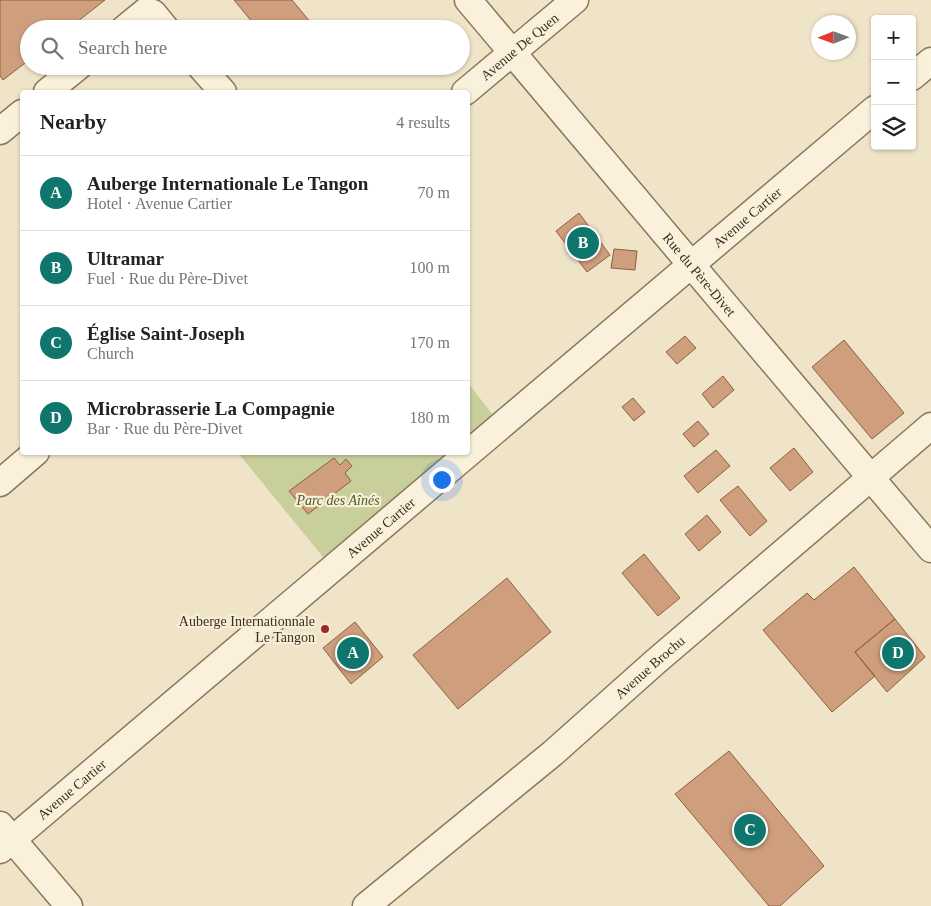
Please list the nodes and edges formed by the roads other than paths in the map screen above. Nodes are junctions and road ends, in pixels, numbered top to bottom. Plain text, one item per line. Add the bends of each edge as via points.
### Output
1 (468, 0) edge
2 (575, 0) edge
3 (135, 20) edge
4 (158, 20) edge
5 (512, 52) junction
6 (931, 61) edge
7 (916, 74) edge
8 (68, 75) edge
9 (208, 75) edge
10 (49, 90) edge
11 (221, 90) edge
12 (467, 90) edge
13 (871, 112) edge
14 (20, 114) edge
15 (0, 131) edge
16 (691, 264) junction
17 (931, 426) edge
18 (470, 449) edge
19 (33, 455) edge
20 (462, 455) edge
21 (870, 477) junction
22 (0, 483) edge
23 (931, 549) edge
24 (4, 838) edge
25 (69, 906) edge
26 (366, 906) edge

1 - 5 street, Rue du Père-Divet
2 - 5 street, Avenue De Quen
3 - 4 street via 146,11
5 - 12 street, Avenue De Quen
5 - 16 street, Rue du Père-Divet
6 - 7 street
8 - 10 street
9 - 11 street
13 - 16 street, Avenue Cartier
14 - 15 street
16 - 18 street, Avenue Cartier
16 - 21 street, Rue du Père-Divet
17 - 21 street, Avenue Brochu
19 - 22 street
20 - 24 street, Avenue Cartier
21 - 23 street, Rue du Père-Divet
21 - 26 street, Avenue Brochu via 553,753
24 - 25 street

